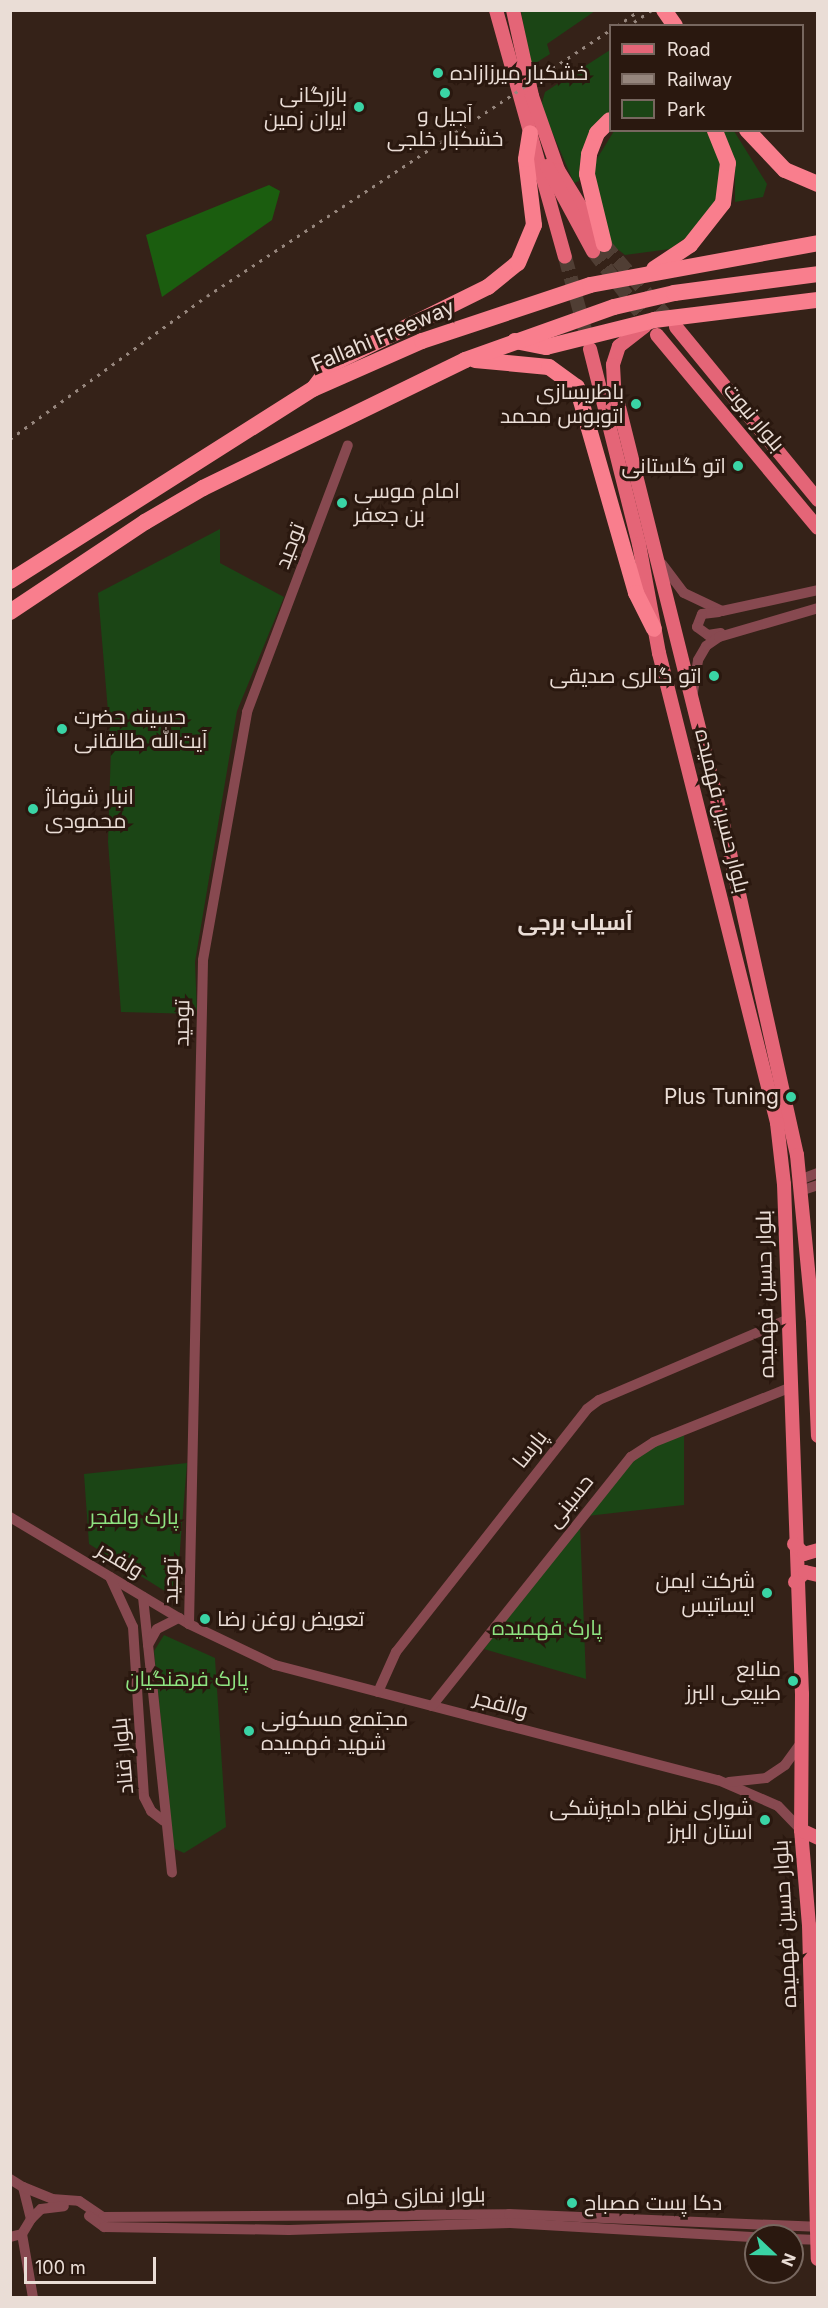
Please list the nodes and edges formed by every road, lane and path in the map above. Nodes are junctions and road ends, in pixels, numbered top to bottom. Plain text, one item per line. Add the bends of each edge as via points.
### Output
1 (496, 10) edge
2 (513, 10) edge
3 (664, 10) edge
4 (674, 24) edge
5 (609, 121) edge
6 (716, 132) edge
7 (749, 132) edge
8 (530, 133) junction
9 (818, 184) edge
10 (818, 243) edge
11 (598, 248) junction
12 (565, 257) tunnel mouth
13 (647, 274) junction
14 (818, 274) edge
15 (818, 300) edge
16 (655, 327) junction
17 (676, 327) tunnel mouth
18 (514, 341) junction
19 (590, 349) tunnel mouth
20 (465, 360) junction
21 (313, 389) junction
22 (348, 445) dead end
23 (818, 500) edge
24 (818, 528) edge
25 (658, 557) junction
26 (10, 580) edge
27 (818, 590) edge
28 (773, 599) junction
29 (818, 608) edge
30 (722, 611) junction
31 (10, 612) edge
32 (777, 619) junction
33 (654, 629) junction
34 (730, 631) junction
35 (695, 707) junction
36 (735, 875) junction
37 (717, 880) junction
38 (818, 1173) edge
39 (802, 1184) junction
40 (818, 1185) edge
41 (808, 1258) junction
42 (818, 1271) edge
43 (815, 1312) edge
44 (787, 1320) junction
45 (789, 1388) junction
46 (818, 1436) edge
47 (10, 1517) edge
48 (794, 1544) junction
49 (818, 1550) edge
50 (818, 1575) edge
51 (110, 1577) junction
52 (795, 1582) junction
53 (143, 1597) junction
54 (179, 1618) junction
55 (189, 1624) junction
56 (148, 1645) junction
57 (275, 1665) joint
58 (378, 1692) junction
59 (432, 1706) junction
60 (804, 1739) junction
61 (718, 1780) junction
62 (164, 1821) junction
63 (801, 1830) junction
64 (818, 1838) edge
65 (171, 1872) dead end
66 (10, 2179) edge
67 (23, 2187) junction
68 (31, 2218) junction
69 (816, 2234) edge
70 (16, 2236) edge
71 (744, 2236) edge
72 (818, 2259) edge
73 (33, 2298) edge

1 - 8 main road
2 - 11 main road via 532,96 558,170
3 - 4 highway
5 - 11 highway via 597,133 587,174
6 - 13 highway via 728,163 723,203 690,245
7 - 9 highway via 785,170
8 - 11 main road
8 - 12 main road
8 - 21 highway via 526,159 534,225 518,263 488,287 332,364
10 - 13 highway, Fallahi Freeway
13 - 21 highway, Fallahi Freeway via 590,285 477,321
14 - 18 highway via 674,293 614,307
15 - 16 highway
16 - 18 highway via 546,347
16 - 24 main road, بلوار نبوت
16 - 25 main road, بلوار حسین فهمیده via 619,346 613,365 625,437
17 - 23 main road, بلوار نبوت
18 - 20 highway
19 - 33 main road, بلوار حسین فهمیده via 639,544
20 - 31 highway via 203,488
20 - 33 highway via 509,360 549,367 577,387 636,593
21 - 26 highway, Fallahi Freeway
22 - 55 street, توحید via 247,712 203,960
25 - 30 street via 669,578 684,592
25 - 35 main road, بلوار حسین فهمیده via 670,619
27 - 28 street
28 - 30 street
28 - 32 street
29 - 32 street
30 - 34 street via 702,614 697,627 708,635
32 - 34 street
33 - 37 main road, بلوار حسین فهمیده
34 - 35 street via 706,646 698,660 692,683
35 - 36 main road, بلوار حسین فهمیده
36 - 37 main road
36 - 39 main road, بلوار حسین فهمیده
37 - 44 main road, بلوار حسین فهمیده via 777,1123 784,1184
38 - 39 street
39 - 40 street
39 - 41 main road, بلوار حسین فهمیده
41 - 42 street
41 - 43 main road, بلوار حسین فهمیده
43 - 46 main road, بلوار حسین فهمیده
44 - 45 main road, بلوار حسین فهمیده
44 - 58 street, پارسا via 586,1409 396,1652
45 - 48 main road, بلوار حسین فهمیده
45 - 59 street, حسینی via 654,1442 631,1457
47 - 51 street, ولفجر
48 - 49 main road via 804,1554
48 - 52 main road, بلوار حسین فهمیده
50 - 52 main road via 805,1572
51 - 53 street, ولفجر
51 - 62 street, بلوار قناد via 133,1627 144,1797 151,1811
52 - 60 main road, بلوار حسین فهمیده
53 - 54 street, ولفجر
53 - 56 street, بلوار قناد
54 - 55 street, ولفجر
54 - 56 street via 157,1629
55 - 57 street, ولفجر
56 - 62 street, بلوار قناد
57 - 58 street, والفجر
58 - 59 street, والفجر
59 - 61 street, والفجر
60 - 61 street via 785,1765 766,1778 749,1783
60 - 63 main road, بلوار حسین فهمیده
61 - 63 street via 778,1806
62 - 65 street, بلوار قناد
63 - 64 main road
63 - 69 main road, بلوار حسین فهمیده via 809,1924
66 - 67 street, بلوار نمازی خواه
67 - 68 street
67 - 69 street, بلوار نمازی خواه via 52,2199 79,2201 103,2217 509,2214
68 - 70 street
68 - 71 street, بلوار نمازی خواه via 41,2209 60,2206 80,2210 104,2228 289,2230 510,2223
69 - 72 main road, بلوار حسین فهمیده
70 - 73 street

